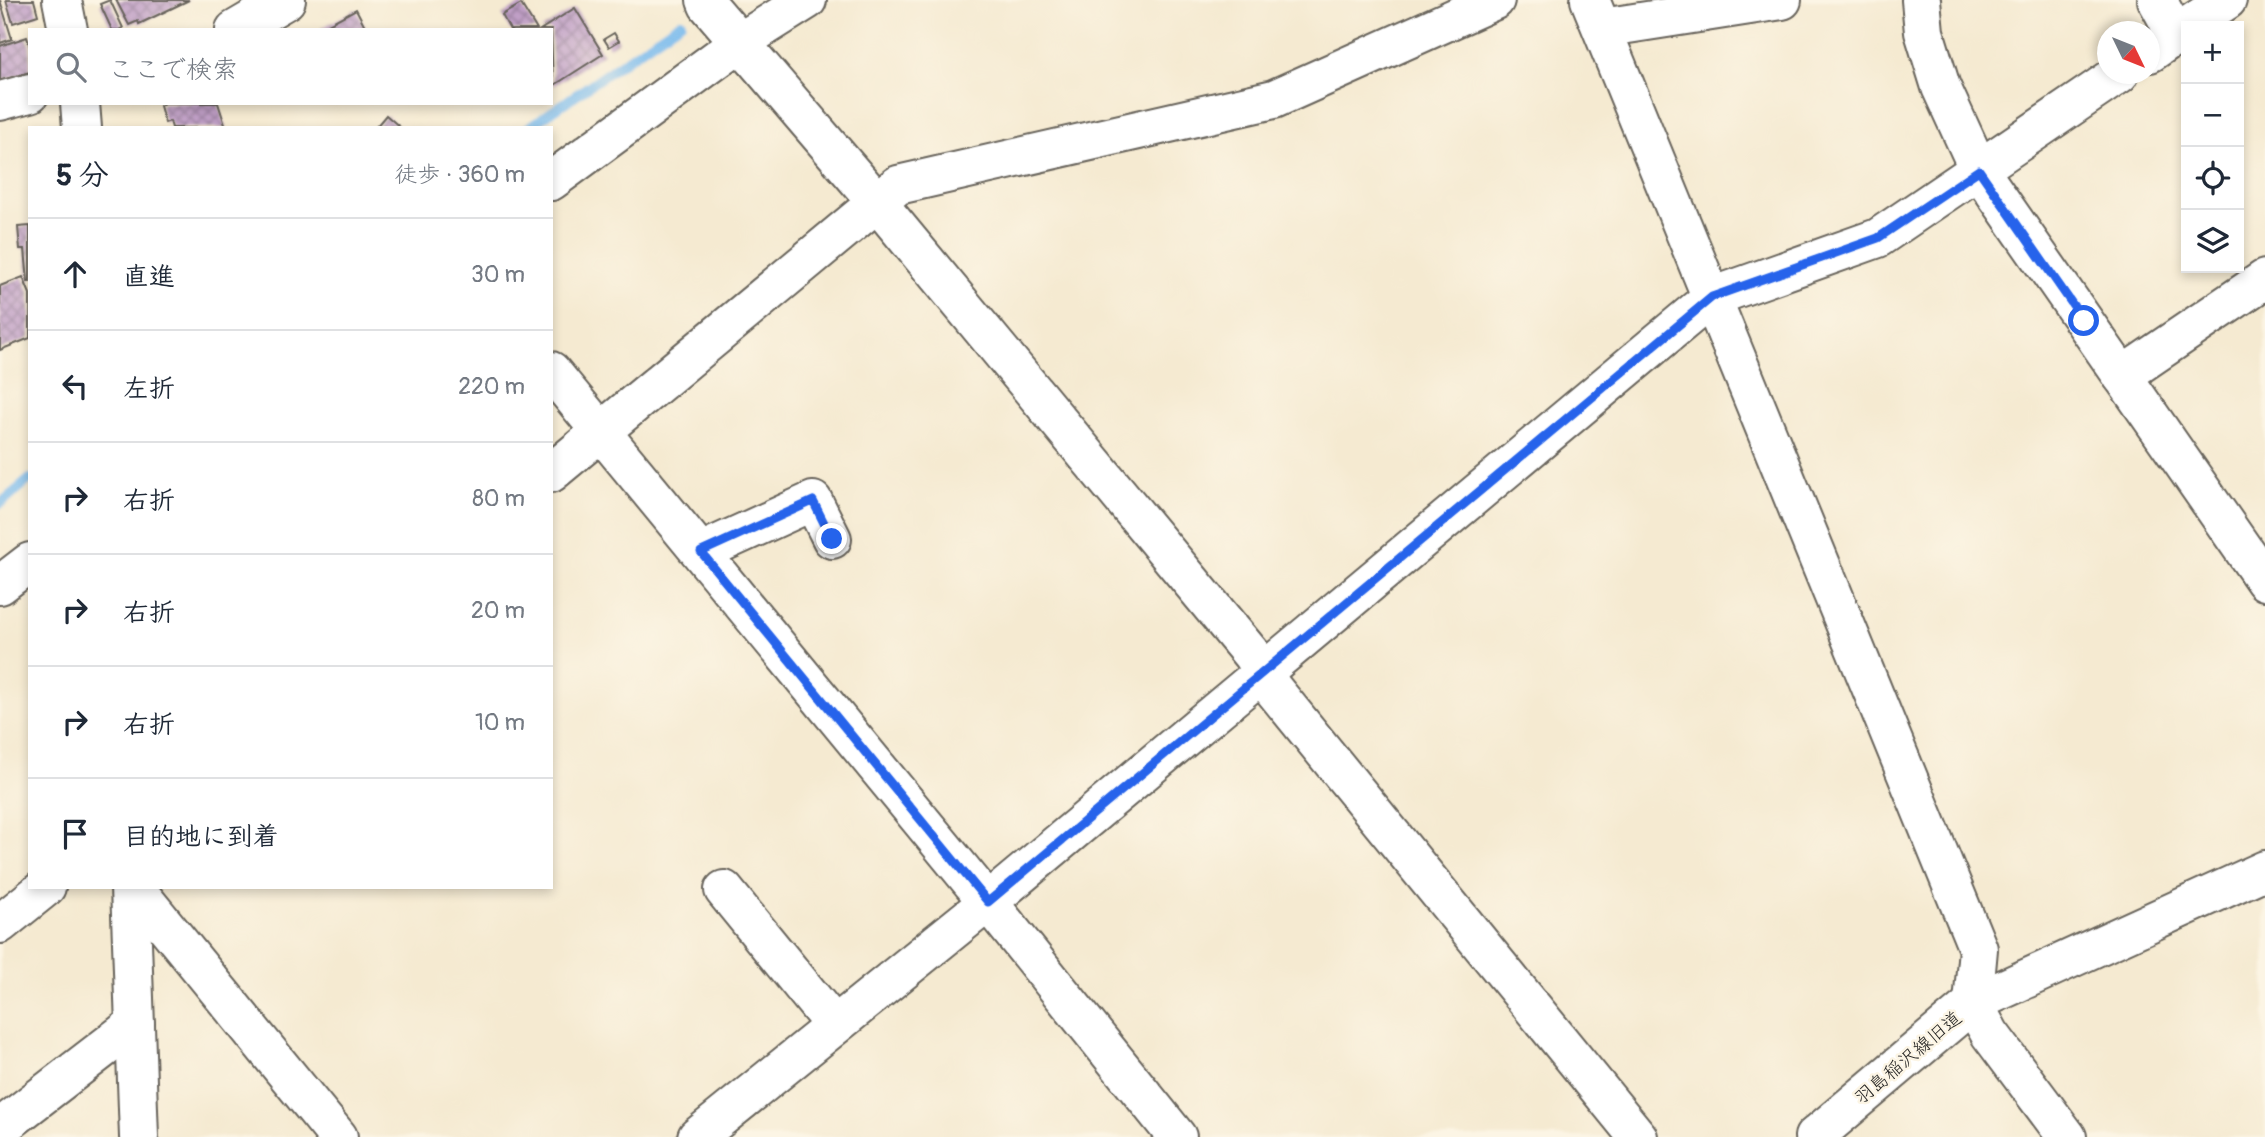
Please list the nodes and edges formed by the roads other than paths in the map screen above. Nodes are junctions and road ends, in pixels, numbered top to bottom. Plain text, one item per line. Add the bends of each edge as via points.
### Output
1 (62, 0) edge
2 (286, 0) edge
3 (706, 0) edge
4 (807, 0) edge
5 (1495, 0) edge
6 (1782, 0) edge
7 (2157, 0) edge
8 (2227, 0) edge
9 (1929, 12) edge
10 (1596, 14) edge
11 (68, 28) edge
12 (238, 28) edge
13 (2175, 35) edge
14 (740, 42) junction
15 (2104, 84) edge
16 (28, 94) edge
17 (0, 101) edge
18 (80, 105) edge
19 (82, 126) edge
20 (1979, 170) junction
21 (553, 180) edge
22 (876, 201) junction
23 (2265, 279) edge
24 (1712, 297) junction
25 (553, 373) edge
26 (2122, 376) junction
27 (601, 431) junction
28 (553, 470) edge
29 (832, 539) dead end
30 (701, 552) junction
31 (28, 564) edge
32 (2265, 581) edge
33 (0, 585) edge
34 (1263, 674) junction
35 (2264, 872) edge
36 (44, 889) edge
37 (132, 889) edge
38 (134, 889) edge
39 (724, 890) dead end
40 (988, 902) junction
41 (0, 925) edge
42 (1973, 1003) junction
43 (135, 1024) junction
44 (834, 1025) junction
45 (0, 1128) edge
46 (139, 1137) edge
47 (338, 1137) edge
48 (697, 1137) edge
49 (1177, 1137) edge
50 (1638, 1137) edge
51 (1814, 1137) edge
52 (2067, 1137) edge

1 - 11 street
2 - 12 street
3 - 14 street
4 - 14 street
5 - 22 street via 1274,99 898,185
6 - 10 street
7 - 13 street
8 - 13 street
9 - 20 street via 1924,32 1941,87
10 - 24 street
14 - 21 street
14 - 22 street
15 - 20 street
16 - 17 street
18 - 19 street
20 - 24 street via 1878,238
20 - 26 street
22 - 27 street
22 - 34 street via 1252,655
23 - 26 street
24 - 34 street
24 - 42 street via 1978,949
25 - 27 street
26 - 32 street
27 - 28 street
27 - 30 street
29 - 30 street via 813,501
30 - 40 street
31 - 33 street
34 - 40 street
34 - 50 street
35 - 42 street
36 - 41 street
37 - 43 street
38 - 47 street
39 - 44 street
40 - 44 street
40 - 49 street
42 - 51 street, 羽島稲沢線旧道
42 - 52 street, 羽島稲沢線旧道 via 1990,1034
43 - 45 street
43 - 46 street
44 - 48 street

